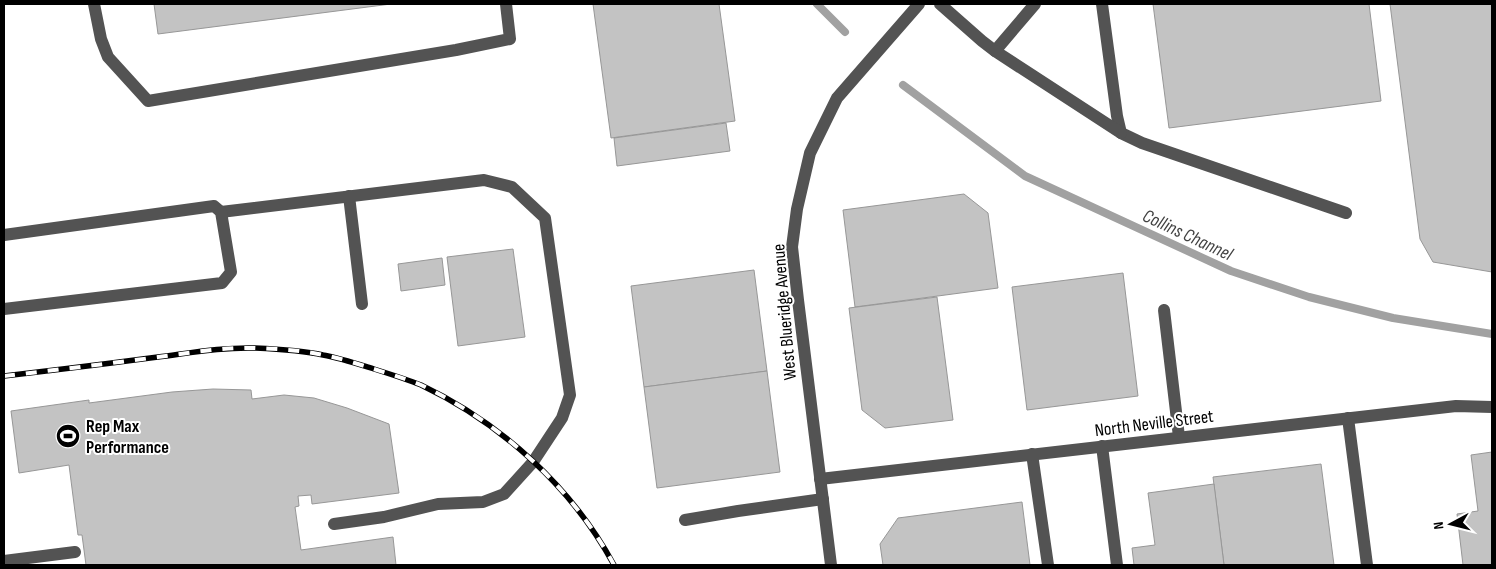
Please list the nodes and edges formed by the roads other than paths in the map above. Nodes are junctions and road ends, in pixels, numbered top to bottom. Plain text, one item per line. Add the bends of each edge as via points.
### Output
1 (94, 4) edge
2 (506, 4) edge
3 (919, 4) edge
4 (940, 4) edge
5 (1035, 4) edge
6 (1102, 4) edge
7 (995, 50) junction
8 (1121, 133) junction
9 (349, 196) junction
10 (221, 212) junction
11 (1346, 213) dead end
12 (4, 236) edge
13 (362, 304) dead end
14 (4, 309) edge
15 (1164, 310) dead end
16 (1492, 407) edge
17 (1348, 418) junction
18 (1179, 437) junction
19 (1102, 446) junction
20 (1032, 454) junction
21 (820, 479) junction
22 (823, 500) junction
23 (685, 520) dead end
24 (334, 524) dead end
25 (75, 552) dead end
26 (4, 561) edge
27 (831, 565) edge
28 (1048, 565) edge
29 (1117, 565) edge
30 (1368, 565) edge

1 - 2 street via 108,57 148,101 510,39
3 - 21 street, West Blueridge Avenue via 837,98 810,153 797,209 792,247
4 - 7 street
5 - 7 street
6 - 8 street
7 - 8 street
8 - 11 street
9 - 10 street
9 - 13 street
9 - 24 street via 484,180 512,187 536,208 546,218 570,395 562,418 533,462 504,494 483,502 438,504
10 - 12 street via 214,206
10 - 14 street via 231,272 222,282
15 - 18 street
16 - 17 street, North Neville Street via 1456,406
17 - 18 street, North Neville Street
17 - 30 street
18 - 19 street, North Neville Street
19 - 20 street, North Neville Street
19 - 29 street
20 - 21 street, North Neville Street
20 - 28 street
21 - 22 street, West Blueridge Avenue
22 - 23 street
22 - 27 street, West Blueridge Avenue
25 - 26 street

